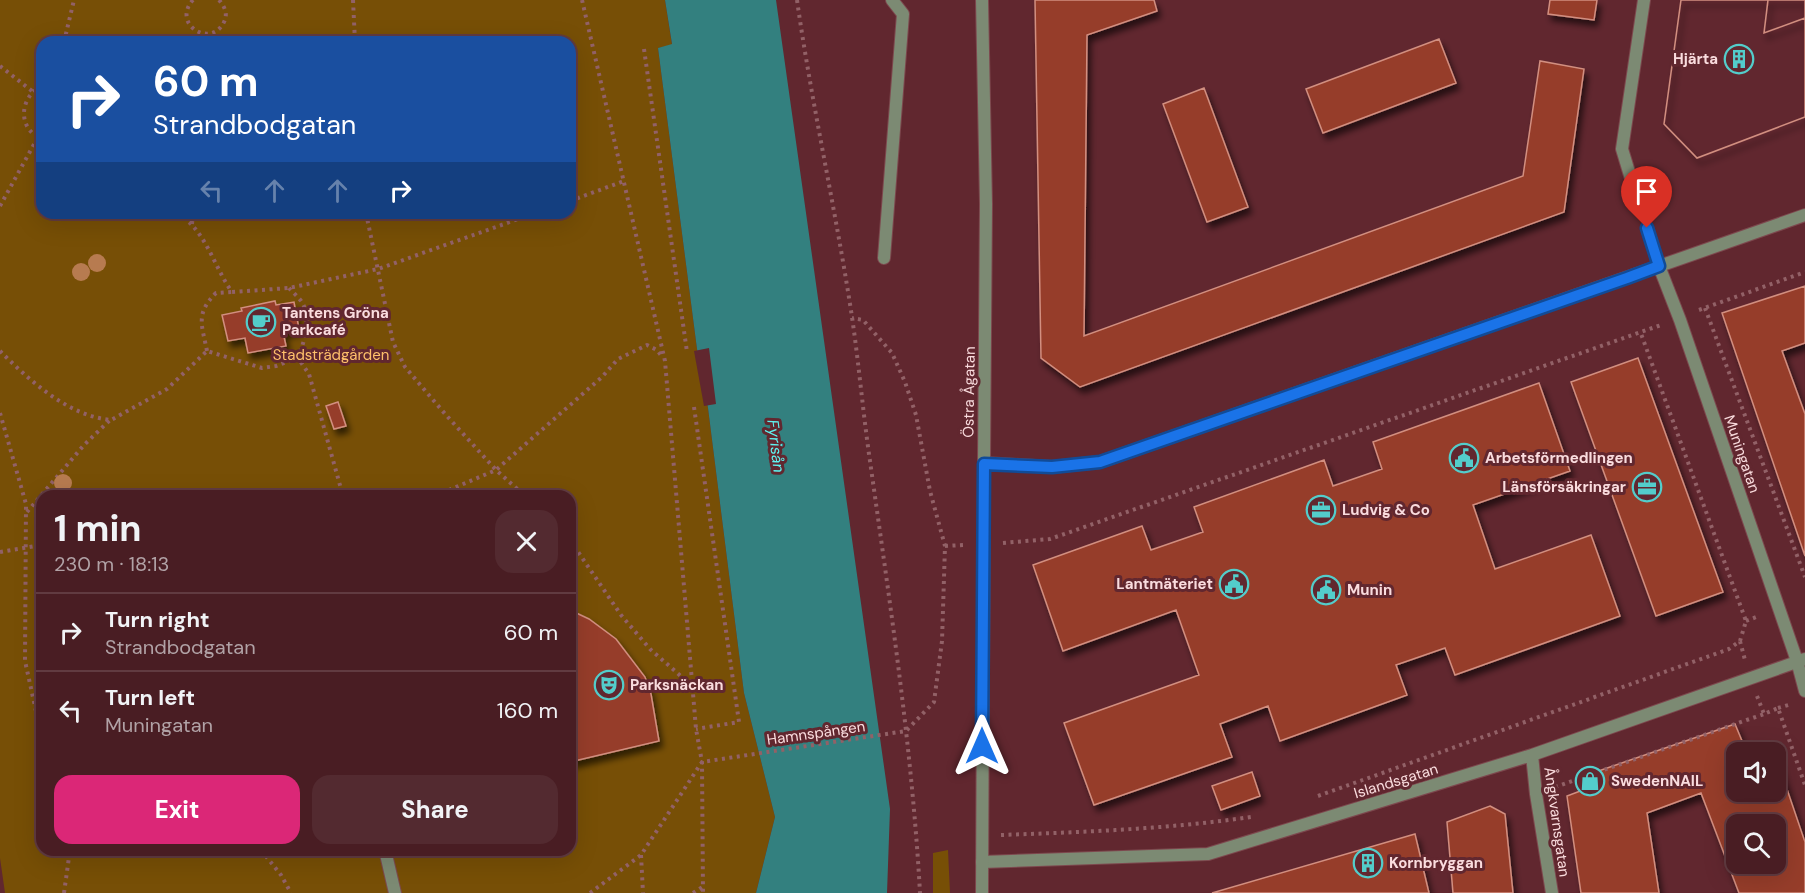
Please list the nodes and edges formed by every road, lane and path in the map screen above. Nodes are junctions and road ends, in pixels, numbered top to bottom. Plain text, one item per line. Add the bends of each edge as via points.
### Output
1 (74, 0) edge
2 (193, 0) edge
3 (219, 0) edge
4 (353, 0) edge
5 (582, 0) edge
6 (797, 0) edge
7 (892, 0) edge
8 (982, 0) edge
9 (1644, 0) edge
10 (205, 34) joint
11 (65, 36) edge
12 (355, 36) edge
13 (644, 49) dead end
14 (0, 66) edge
15 (36, 89) edge
16 (32, 91) junction
17 (36, 135) edge
18 (36, 145) edge
19 (624, 182) junction
20 (576, 199) edge
21 (0, 206) edge
22 (1639, 206) dead end
23 (1805, 215) edge
24 (184, 219) edge
25 (192, 219) edge
26 (367, 219) edge
27 (518, 219) edge
28 (192, 225) junction
29 (1647, 228) dead end
30 (884, 258) dead end
31 (1659, 266) junction
32 (378, 268) junction
33 (1805, 272) edge
34 (289, 288) junction
35 (232, 292) junction
36 (1705, 307) junction
37 (852, 318) junction
38 (1680, 320) junction
39 (1640, 331) junction
40 (0, 351) edge
41 (207, 351) junction
42 (687, 352) dead end
43 (298, 358) junction
44 (665, 360) junction
45 (694, 407) dead end
46 (0, 414) edge
47 (111, 420) junction
48 (984, 464) junction
49 (496, 470) junction
50 (46, 490) edge
51 (341, 490) edge
52 (449, 490) edge
53 (518, 490) edge
54 (36, 501) edge
55 (26, 513) junction
56 (983, 544) junction
57 (36, 546) edge
58 (945, 546) junction
59 (26, 548) junction
60 (576, 549) edge
61 (0, 552) edge
62 (1805, 577) edge
63 (1740, 641) junction
64 (1801, 660) edge
65 (1750, 677) junction
66 (693, 686) junction
67 (1805, 691) edge
68 (36, 711) edge
69 (1764, 714) junction
70 (696, 729) junction
71 (906, 731) junction
72 (1532, 755) junction
73 (702, 762) junction
74 (1805, 785) edge
75 (1536, 794) junction
76 (1309, 799) dead end
77 (1255, 816) dead end
78 (982, 836) junction
79 (641, 855) junction
80 (69, 856) edge
81 (266, 856) edge
82 (386, 856) edge
83 (982, 862) junction
84 (704, 886) junction
85 (64, 893) edge
86 (291, 893) edge
87 (395, 893) edge
88 (590, 893) edge
89 (643, 893) edge
90 (693, 893) edge
91 (704, 893) edge
92 (920, 893) edge
93 (982, 893) edge
94 (1552, 893) edge

1 - 11 path
2 - 10 path via 187,20 191,27
3 - 10 path via 225,9 225,20 215,32
4 - 12 path
5 - 19 path
6 - 37 path
7 - 30 street via 903,14
8 - 48 street, Östra Ågatan via 986,204
9 - 22 street via 1622,149
13 - 42 path
14 - 16 path
15 - 16 path
16 - 17 path via 23,116
18 - 21 path
19 - 20 path
19 - 44 path
23 - 31 street
24 - 28 path
25 - 28 path
26 - 32 path
27 - 32 path
28 - 35 path
29 - 31 street, Muningatan
31 - 38 street, Muningatan
31 - 48 street via 1100,462 1052,467
32 - 34 path
32 - 49 path via 393,342 405,367
33 - 36 path
34 - 35 path
34 - 43 path via 302,303 307,323
35 - 41 path via 216,293 204,304 202,322
36 - 38 path
36 - 62 path
37 - 58 path via 863,321 892,353 905,382
37 - 71 path
38 - 39 path
38 - 64 street, Muningatan
39 - 56 path via 1050,539
39 - 63 path via 1746,621
40 - 47 path via 61,401 85,414
41 - 43 path via 262,368
41 - 47 path via 167,389
43 - 51 path via 309,374
44 - 49 path via 647,345 618,359
44 - 66 path
45 - 70 path via 739,722
46 - 55 path
47 - 50 path
48 - 56 street, Östra Ågatan
49 - 52 path
49 - 53 path
54 - 55 path
55 - 59 path
56 - 58 path
56 - 78 street, Östra Ågatan
57 - 59 path
58 - 71 path via 942,641 933,702
59 - 61 path
59 - 68 path via 25,662
60 - 66 path via 621,615 650,649
63 - 65 path
63 - 76 path via 1729,649
64 - 65 street, Islandsgatan
64 - 67 street, Muningatan
65 - 69 path
65 - 72 street, Islandsgatan
66 - 70 path
69 - 74 path via 1778,708
69 - 75 path
70 - 73 path
71 - 73 path, Hamnspången
71 - 92 path
72 - 75 street, Ångkvarnsgatan
72 - 83 street, Islandsgatan via 1209,854
73 - 79 path
73 - 84 path
75 - 94 street, Ångkvarnsgatan
77 - 78 path via 1198,825
78 - 83 street, Östra Ågatan
79 - 88 path
79 - 89 path
80 - 85 path
81 - 86 path
82 - 87 street
83 - 93 street, Östra Ågatan
84 - 90 path
84 - 91 path

